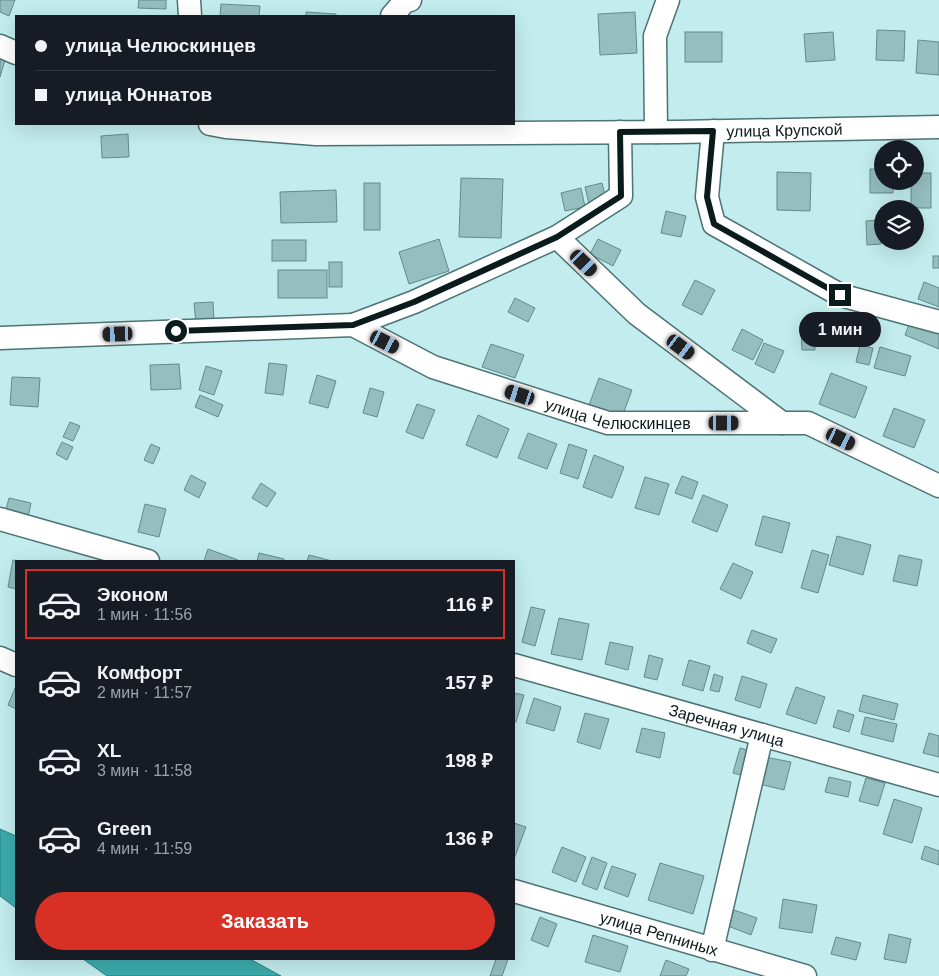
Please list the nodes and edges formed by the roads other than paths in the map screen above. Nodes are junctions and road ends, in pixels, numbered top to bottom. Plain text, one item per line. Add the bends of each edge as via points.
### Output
1 (189, 0) edge
2 (410, 0) edge
3 (668, 0) edge
4 (190, 15) edge
5 (393, 15) edge
6 (0, 46) edge
7 (15, 53) edge
8 (221, 125) edge
9 (939, 127) edge
10 (713, 131) junction
11 (620, 132) junction
12 (656, 132) junction
13 (557, 237) junction
14 (939, 322) edge
15 (353, 325) junction
16 (0, 338) edge
17 (782, 423) junction
18 (939, 486) edge
19 (0, 519) edge
20 (144, 560) edge
21 (0, 658) edge
22 (15, 665) edge
23 (515, 665) edge
24 (762, 736) junction
25 (939, 785) edge
26 (515, 891) edge
27 (712, 950) junction
28 (752, 969) edge
29 (805, 976) edge

1 - 4 street
2 - 5 street
3 - 12 street via 655,36
6 - 7 street
8 - 11 street, улица Крупской via 316,134
9 - 10 street, улица Крупской
10 - 12 street, улица Крупской
10 - 14 street via 707,197 714,224 840,295
11 - 12 street, улица Крупской
11 - 13 street via 621,196
13 - 15 street via 414,302
13 - 17 street via 637,314
15 - 16 street, улица Челюскинцев
15 - 17 street, улица Челюскинцев via 433,367 608,423
17 - 18 street, улица Челюскинцев via 808,423
19 - 20 street
21 - 22 street
23 - 24 street, Заречная улица
24 - 25 street, Заречная улица
24 - 27 street
26 - 27 street, улица Репниных
27 - 28 street, улица Репниных
28 - 29 street, улица Репниных

